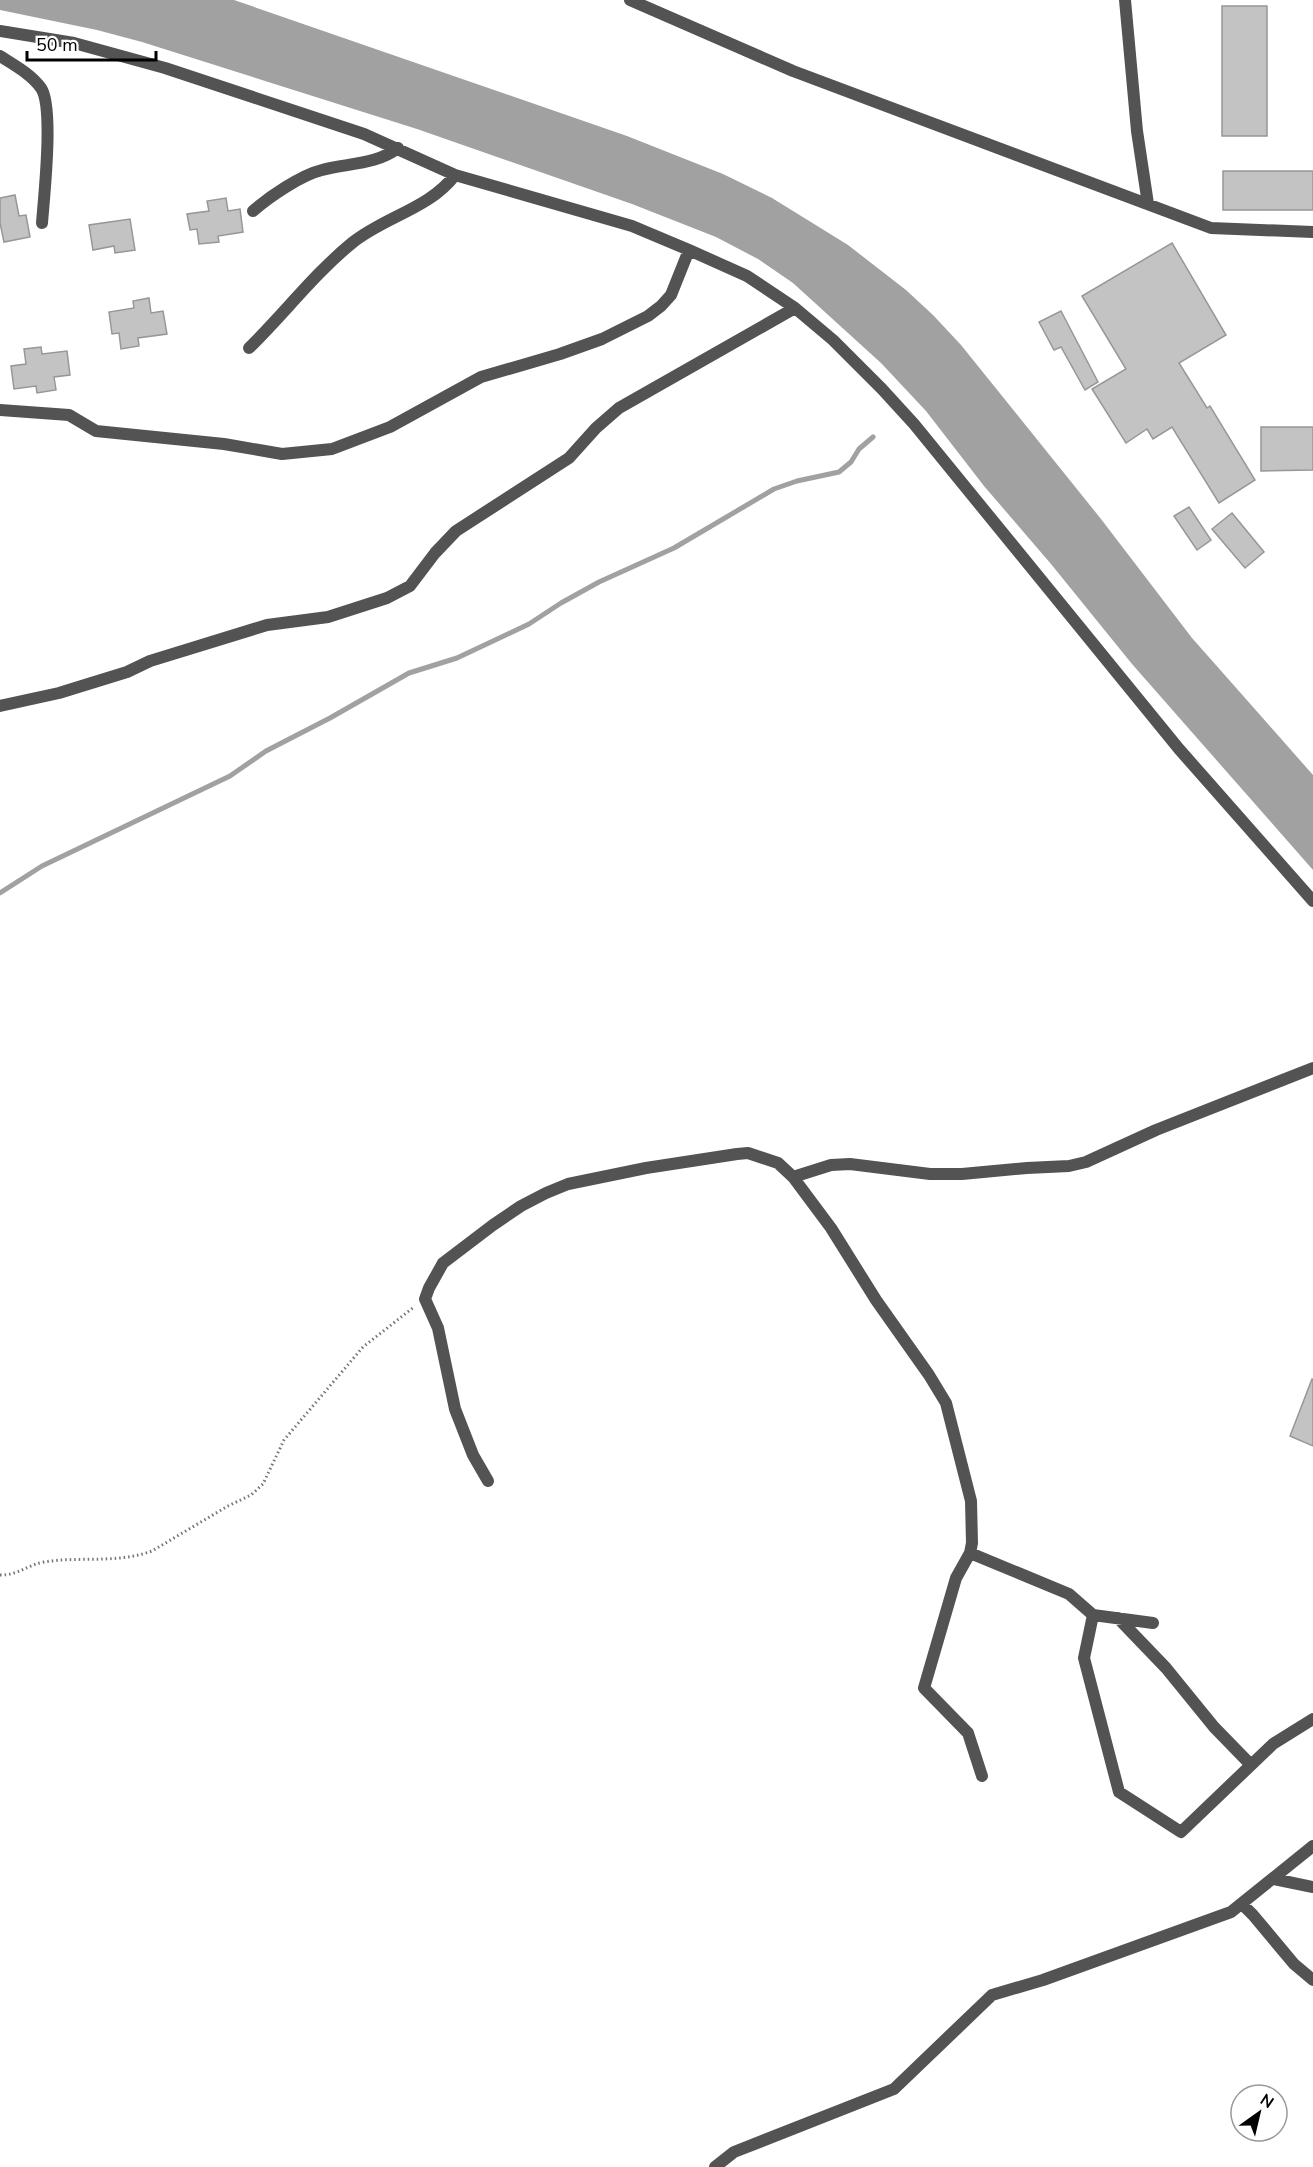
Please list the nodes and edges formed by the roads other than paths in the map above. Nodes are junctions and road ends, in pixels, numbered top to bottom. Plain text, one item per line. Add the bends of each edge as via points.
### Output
1 (630, 0) edge
2 (1125, 0) edge
3 (0, 31) edge
4 (0, 56) edge
5 (398, 148) junction
6 (455, 175) junction
7 (1149, 204) junction
8 (254, 211) dead end
9 (42, 223) dead end
10 (1313, 232) edge
11 (689, 250) junction
12 (795, 308) junction
13 (249, 348) dead end
14 (0, 410) edge
15 (0, 706) edge
16 (1313, 901) edge
17 (1313, 1068) edge
18 (793, 1178) junction
19 (488, 1481) dead end
20 (970, 1553) junction
21 (1093, 1615) junction
22 (1118, 1618) junction
23 (1154, 1623) dead end
24 (1313, 1719) edge
25 (1251, 1765) junction
26 (982, 1776) dead end
27 (1313, 1846) edge
28 (1274, 1879) junction
29 (1313, 1887) edge
30 (1242, 1904) junction
31 (1313, 1980) edge
32 (715, 2167) edge

1 - 7 street via 793,71
2 - 7 street via 1137,131
3 - 5 street via 74,43 155,65
4 - 9 street via 31,77 46,99
5 - 6 street
5 - 8 street via 380,159 319,171 269,197
6 - 11 street via 632,226
6 - 13 street via 436,194 377,225 351,244
7 - 10 street via 1211,228
11 - 12 street via 747,276
11 - 14 street via 671,295 648,316 602,339 481,376 390,427 332,449 282,454 96,431 69,415
12 - 15 street via 619,408 569,458 456,531 410,586 387,598 328,617 267,625 59,693
12 - 16 street via 833,340 914,424 1179,749
17 - 18 street via 1069,1166 962,1174 850,1164 831,1165
18 - 19 street via 778,1163 748,1153 568,1184 521,1206 444,1263 425,1299 438,1328 455,1409
18 - 20 street via 831,1228 946,1403 971,1501
20 - 21 street via 1069,1594
20 - 26 street via 956,1578 924,1688 968,1733
21 - 22 street
21 - 25 street via 1084,1658 1119,1792 1181,1832
22 - 23 street
22 - 25 street
24 - 25 street via 1273,1744
27 - 28 street
28 - 29 street
28 - 30 street
30 - 31 street
30 - 32 street via 1231,1912 992,1995 894,2089 734,2152

